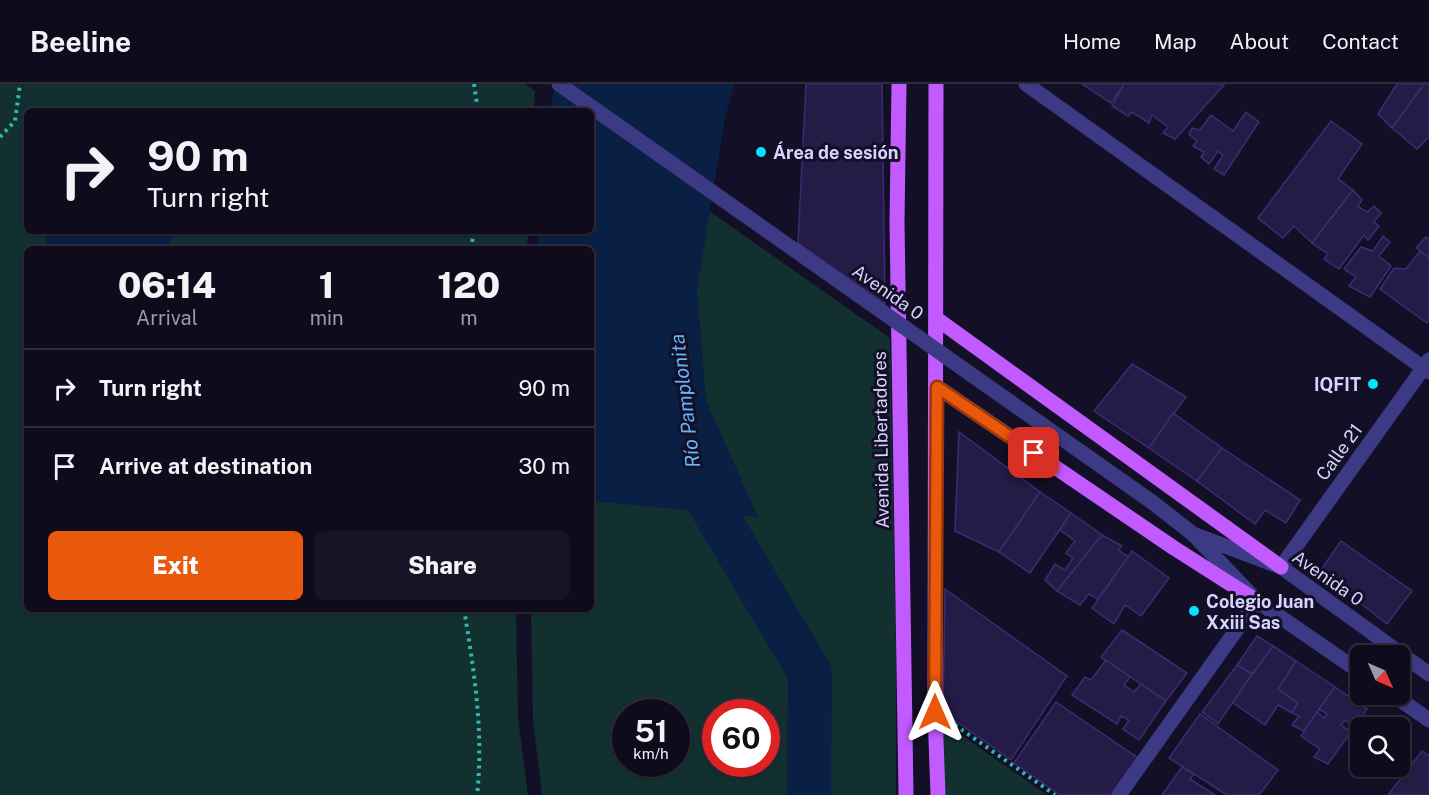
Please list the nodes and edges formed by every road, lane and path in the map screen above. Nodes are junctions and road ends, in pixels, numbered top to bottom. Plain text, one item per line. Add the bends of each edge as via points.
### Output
1 (20, 84) edge
2 (474, 84) edge
3 (559, 84) edge
4 (899, 84) edge
5 (936, 84) edge
6 (1026, 84) edge
7 (478, 108) edge
8 (593, 108) edge
9 (594, 109) edge
10 (0, 137) edge
11 (937, 319) junction
12 (1427, 367) edge
13 (937, 387) junction
14 (1193, 534) junction
15 (1281, 567) junction
16 (1257, 601) junction
17 (464, 612) edge
18 (1350, 665) edge
19 (1429, 674) edge
20 (1408, 705) edge
21 (935, 712) junction
22 (1429, 720) edge
23 (477, 795) edge
24 (906, 795) edge
25 (938, 795) edge
26 (1055, 795) edge
27 (1119, 795) edge

1 - 10 path via 15,121
2 - 7 path
3 - 8 street, Avenida 0, bridge
4 - 24 main road, Avenida Libertadores
5 - 11 main road
6 - 12 street
9 - 14 street, Avenida 0, bridge
11 - 13 main road
11 - 15 main road
12 - 15 street, Calle 21
13 - 16 main road
13 - 21 main road
14 - 15 street, Avenida 0
14 - 16 street, Avenida 0
15 - 19 street, Avenida 0
16 - 18 street, Avenida 0
16 - 27 street
17 - 23 path via 476,682 480,772
20 - 22 street
21 - 25 main road
21 - 26 path

